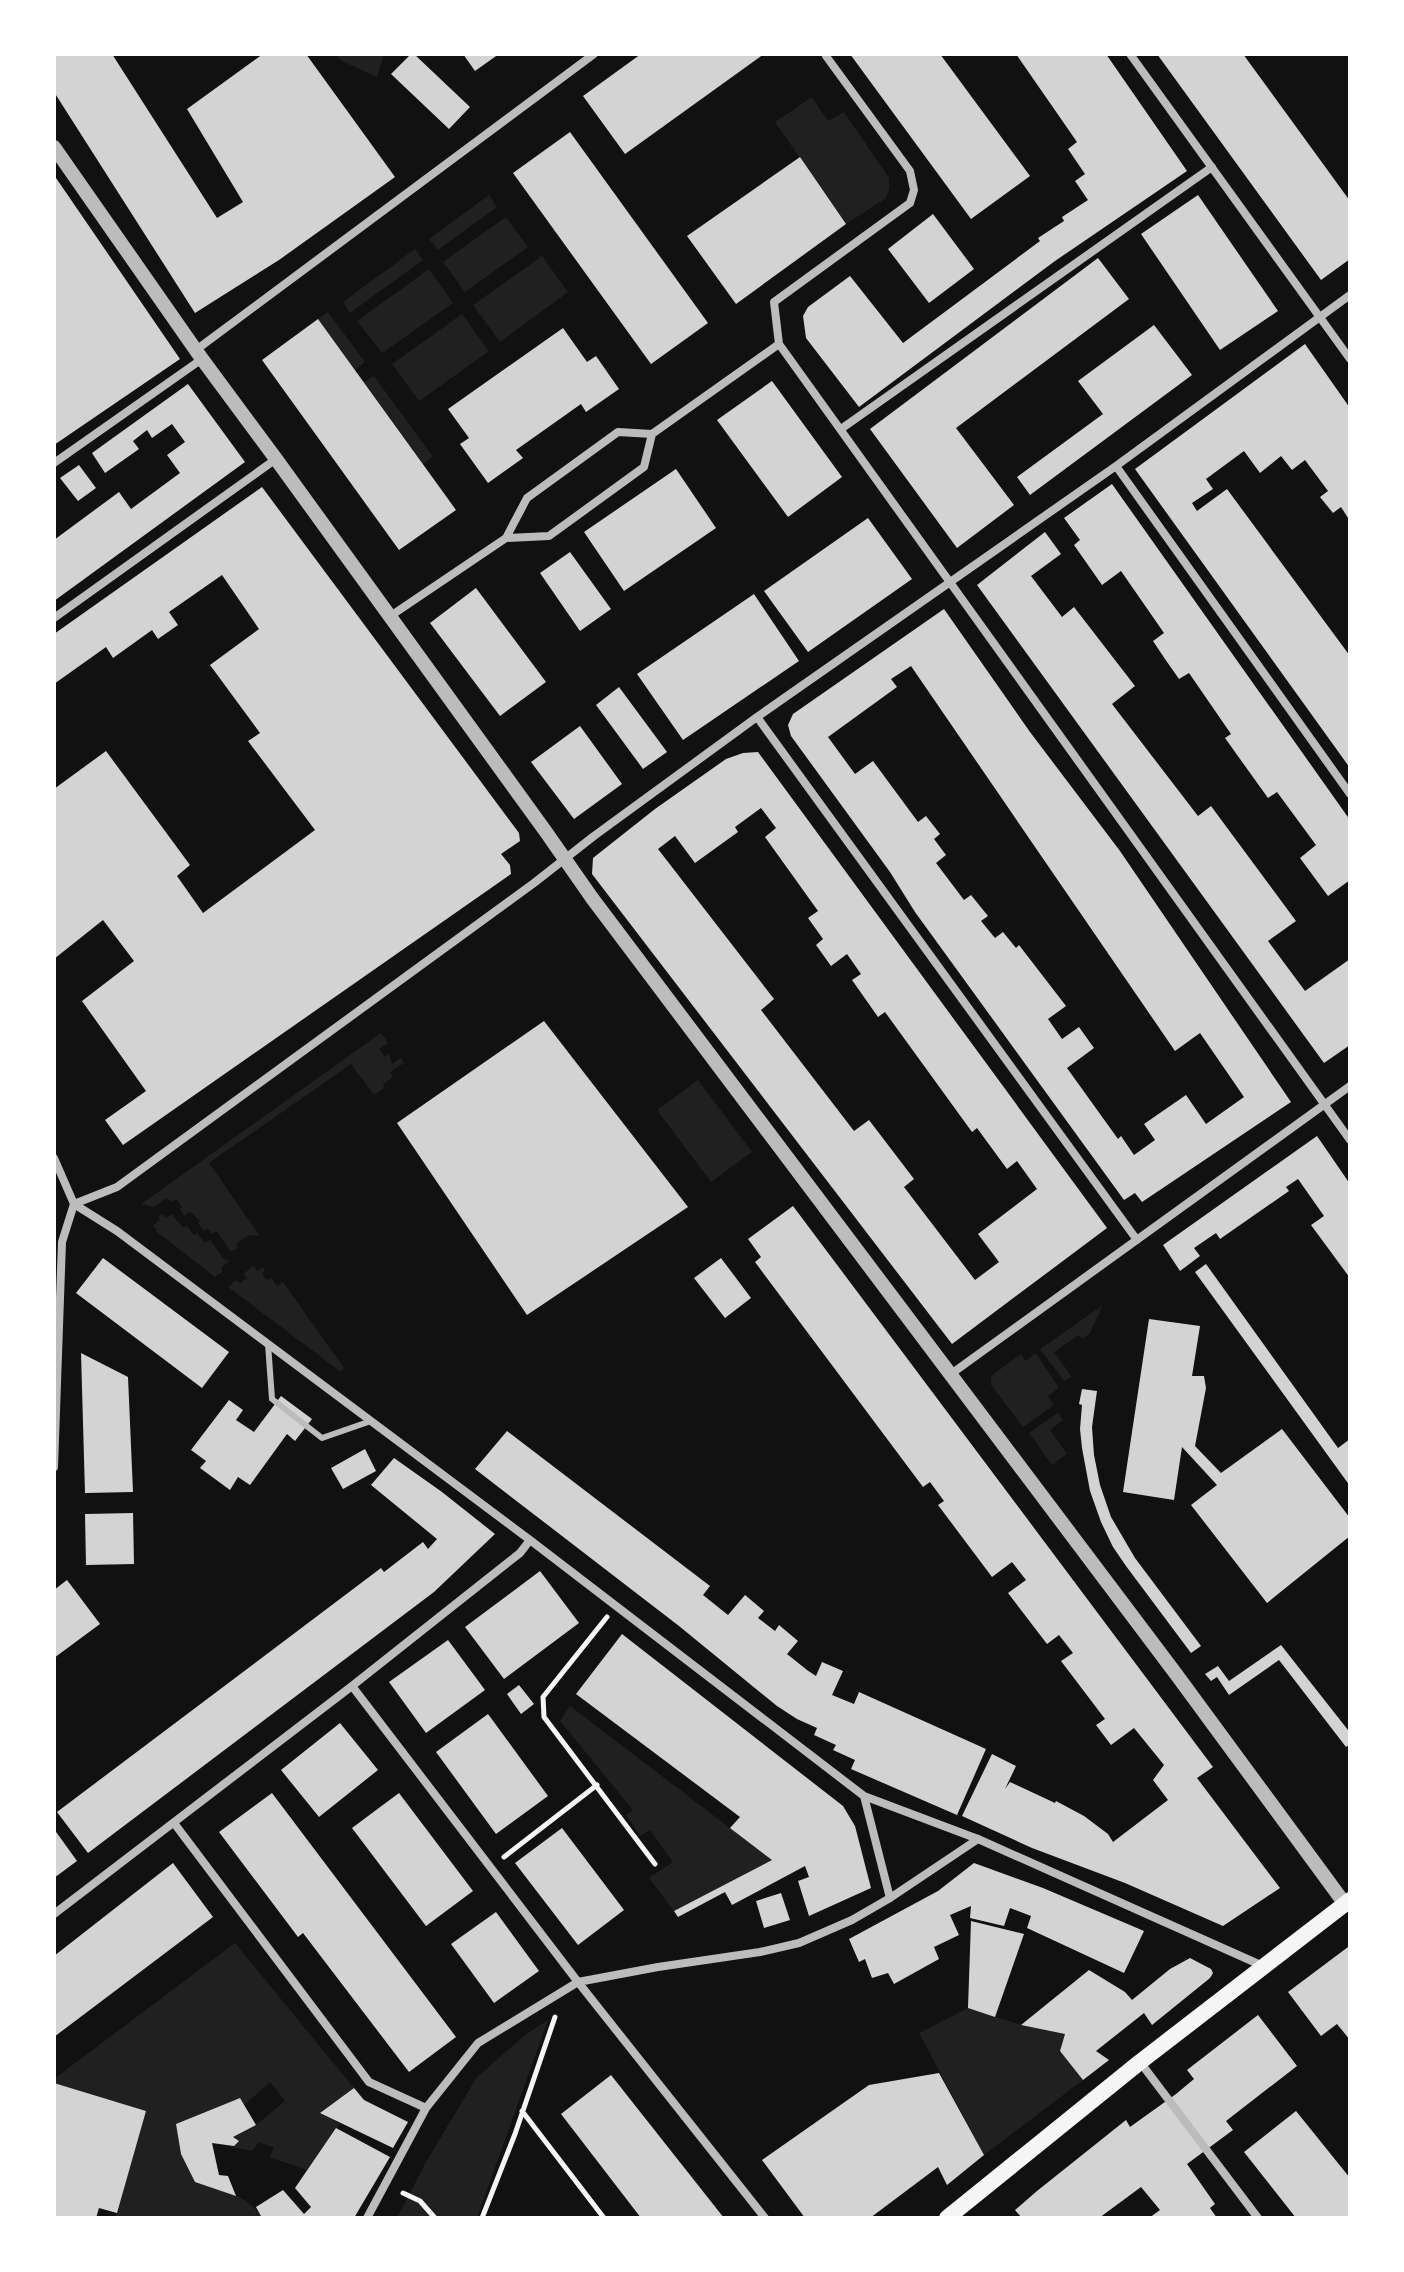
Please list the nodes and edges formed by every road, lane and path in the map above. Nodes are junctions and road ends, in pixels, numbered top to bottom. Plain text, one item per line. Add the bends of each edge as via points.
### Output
1 (594, 54) edge
2 (1130, 54) edge
3 (826, 56) edge
4 (54, 147) edge
5 (1212, 167) junction
6 (1350, 295) edge
7 (1320, 317) junction
8 (779, 344) junction
9 (199, 355) junction
10 (1350, 359) edge
11 (841, 429) junction
12 (652, 434) junction
13 (276, 459) junction
14 (54, 463) edge
15 (1116, 466) junction
16 (506, 538) junction
17 (949, 583) junction
18 (389, 617) junction
19 (54, 618) edge
20 (757, 717) junction
21 (1350, 794) edge
22 (565, 861) junction
23 (1350, 1086) edge
24 (1325, 1105) junction
25 (1350, 1140) edge
26 (54, 1158) edge
27 (74, 1204) junction
28 (1137, 1240) junction
29 (268, 1344) junction
30 (951, 1374) junction
31 (371, 1421) junction
32 (54, 1467) edge
33 (530, 1540) junction
34 (608, 1617) dead end
35 (352, 1686) junction
36 (597, 1785) junction
37 (864, 1796) junction
38 (174, 1823) junction
39 (978, 1839) junction
40 (504, 1857) dead end
41 (655, 1864) dead end
42 (890, 1898) junction
43 (1348, 1905) edge
44 (54, 1914) edge
45 (1264, 1967) junction
46 (578, 1982) junction
47 (555, 2017) dead end
48 (1140, 2062) junction
49 (426, 2108) junction
50 (522, 2111) junction
51 (403, 2193) dead end
52 (367, 2218) edge
53 (435, 2218) edge
54 (482, 2218) edge
55 (604, 2218) edge
56 (765, 2218) edge
57 (947, 2218) edge
58 (1258, 2218) edge

1 - 9 street
2 - 5 street
3 - 8 street via 910,171 914,190 910,203 774,302
4 - 9 street
5 - 7 street
5 - 11 street
6 - 7 street
7 - 10 street
7 - 15 street
8 - 11 street
8 - 12 street
9 - 13 street
9 - 14 street
11 - 17 street
12 - 16 street via 618,432 527,498
12 - 16 street via 644,467 549,536
13 - 18 street
13 - 19 street
15 - 17 street
15 - 21 street
16 - 18 street
17 - 20 street
17 - 24 street
18 - 22 street
20 - 22 street
20 - 28 street
22 - 27 street via 117,1187
22 - 30 street
23 - 24 street
24 - 25 street
24 - 28 street
26 - 27 street
27 - 29 street
27 - 32 street via 62,1242
28 - 30 street
29 - 31 street
29 - 31 lane via 272,1399 322,1438
30 - 43 street
31 - 33 street
33 - 35 street
33 - 37 street
34 - 36 path via 543,1697 544,1717
35 - 38 street
35 - 46 street
36 - 40 path
36 - 41 path
37 - 39 street
37 - 42 street
38 - 44 street
38 - 49 street via 369,2082
39 - 42 street
39 - 45 street
42 - 46 street via 799,1943
43 - 45 main road
45 - 48 main road
46 - 49 street via 478,2043
46 - 56 street
47 - 50 path
48 - 57 main road
48 - 58 street
49 - 52 street
50 - 54 path
50 - 55 path
51 - 53 path via 420,2201

